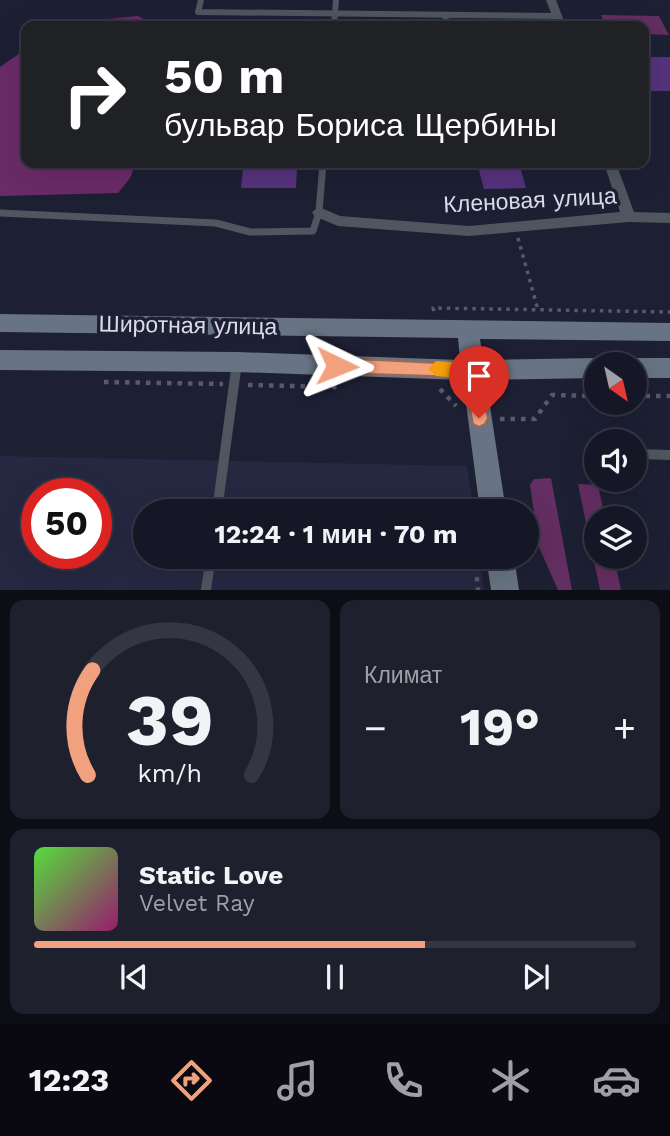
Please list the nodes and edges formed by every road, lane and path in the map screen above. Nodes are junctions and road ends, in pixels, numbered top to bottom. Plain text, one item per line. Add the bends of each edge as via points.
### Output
1 (201, 0) edge
2 (336, 0) edge
3 (551, 0) edge
4 (335, 14) junction
5 (445, 15) junction
6 (334, 21) edge
7 (446, 21) edge
8 (559, 21) edge
9 (323, 168) edge
10 (612, 168) edge
11 (319, 212) junction
12 (0, 214) edge
13 (629, 217) junction
14 (670, 218) edge
15 (524, 257) dead end
16 (538, 310) dead end
17 (0, 323) edge
18 (467, 327) junction
19 (670, 332) edge
20 (237, 362) junction
21 (1, 363) edge
22 (584, 368) edge
23 (648, 368) edge
24 (670, 368) edge
25 (471, 370) junction
26 (584, 396) edge
27 (648, 396) edge
28 (670, 397) edge
29 (479, 418) junction
30 (647, 454) edge
31 (670, 455) edge
32 (219, 499) edge
33 (491, 499) edge
34 (209, 569) edge
35 (476, 569) edge
36 (502, 569) edge
37 (206, 590) edge
38 (478, 590) edge
39 (505, 590) edge

1 - 4 lane via 198,12
2 - 4 lane
3 - 8 street
4 - 5 lane
4 - 6 lane
5 - 7 lane
5 - 8 lane
9 - 11 lane
10 - 13 street
11 - 12 lane via 313,231 250,232 216,223
11 - 13 street, Кленовая улица via 338,221 469,231
13 - 14 street, Кленовая улица
15 - 16 path
17 - 18 main road, Широтная улица
18 - 19 main road, Широтная улица
18 - 25 main road
20 - 21 main road, Широтная улица
20 - 25 main road, Широтная улица
20 - 32 lane
22 - 25 main road, Широтная улица
23 - 24 main road
25 - 29 main road
26 - 29 path via 552,396 535,419
27 - 28 path
29 - 33 main road
30 - 31 lane
34 - 37 lane
35 - 38 path
36 - 39 main road

